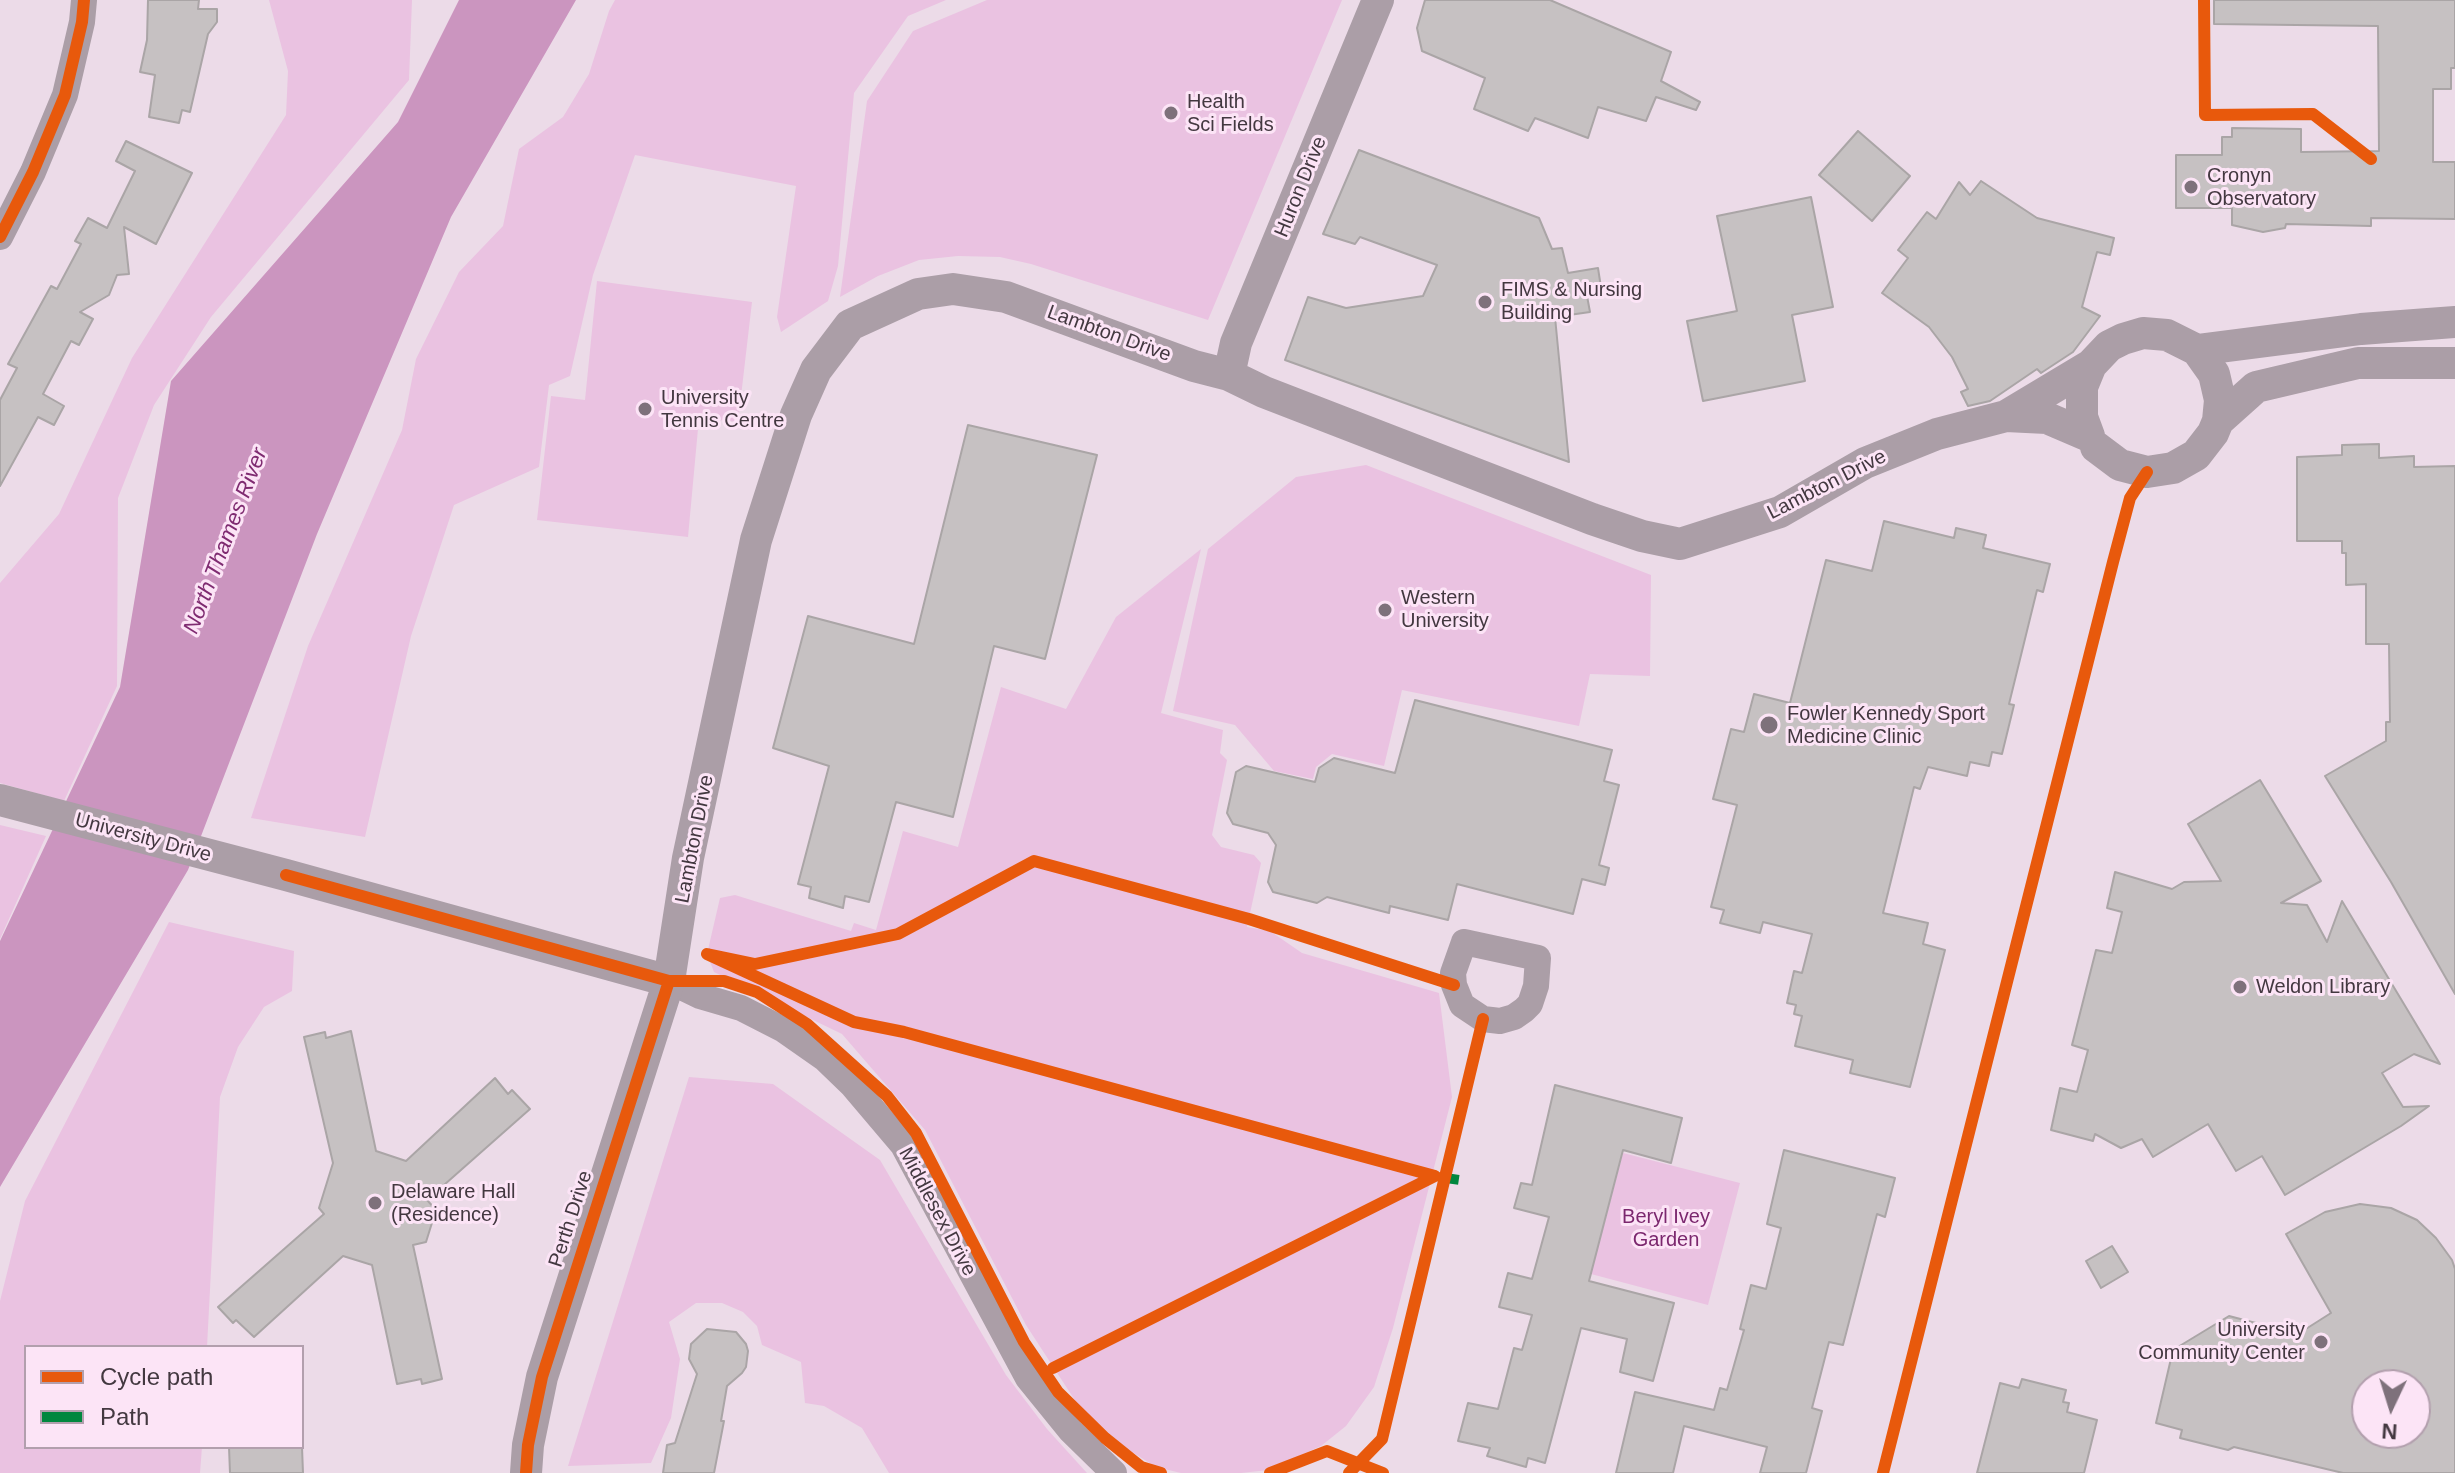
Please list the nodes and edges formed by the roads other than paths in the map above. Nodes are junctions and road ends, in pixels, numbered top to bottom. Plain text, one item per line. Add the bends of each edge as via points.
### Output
1 (84, 0) edge
2 (1378, 0) edge
3 (0, 237) edge
4 (2455, 322) edge
5 (2197, 350) junction
6 (2455, 363) edge
7 (2091, 365) junction
8 (1229, 375) junction
9 (2006, 416) junction
10 (2218, 421) junction
11 (2092, 441) junction
12 (0, 800) edge
13 (669, 981) junction
14 (526, 1473) edge
15 (1114, 1473) edge

1 - 3 street via 65,95
2 - 8 street, Huron Drive via 1236,343
4 - 5 street
5 - 7 street via 2167,335 2143,333 2109,346
5 - 10 street via 2214,374
6 - 10 street via 2358,363 2256,387
7 - 9 street, Lambton Drive
7 - 11 street via 2082,387 2082,417
8 - 9 street, Lambton Drive via 1592,519 1680,544 1780,512 1865,463 1937,434
8 - 13 street, Lambton Drive via 1006,297 953,289 918,294 850,325 816,370 796,415 756,540 688,858
9 - 11 street, Lambton Drive via 2047,418
10 - 11 street via 2196,455 2173,468 2147,472 2120,465
12 - 13 street, University Drive
13 - 14 street, Perth Drive via 542,1377
13 - 15 street, Middlesex Drive via 784,1030 853,1086 903,1145 1028,1378

